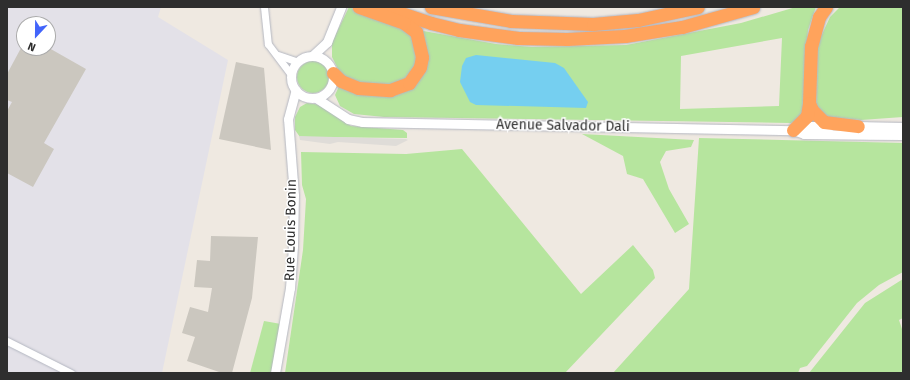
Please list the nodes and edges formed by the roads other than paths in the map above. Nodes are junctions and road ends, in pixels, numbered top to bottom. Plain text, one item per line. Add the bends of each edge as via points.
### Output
1 (264, 7) edge
2 (359, 7) edge
3 (383, 7) edge
4 (431, 7) edge
5 (698, 7) edge
6 (753, 7) edge
7 (826, 7) edge
8 (340, 11) edge
9 (327, 42) junction
10 (272, 51) junction
11 (312, 56) junction
12 (298, 62) junction
13 (330, 67) junction
14 (291, 75) junction
15 (296, 90) junction
16 (328, 91) junction
17 (306, 98) junction
18 (316, 98) junction
19 (809, 103) junction
20 (291, 111) junction
21 (337, 111) junction
22 (858, 126) junction
23 (903, 127) edge
24 (793, 130) junction
25 (903, 135) edge
26 (7, 341) edge
27 (71, 373) edge
28 (275, 373) edge

1 - 10 street via 268,44
2 - 13 highway via 404,23 416,32 422,57 420,66 408,83 390,90 358,88 341,81
3 - 6 highway via 459,30 518,38 566,39 625,36 682,27
4 - 5 highway via 511,21 593,24 638,20
7 - 19 highway via 819,17 811,46
8 - 9 street
9 - 11 street
9 - 13 street
10 - 12 street via 282,59
10 - 14 street
11 - 12 street
11 - 13 street
12 - 14 street
13 - 16 street via 333,83
14 - 15 street
15 - 17 street
15 - 20 street, Rue Louis Bonin
16 - 18 street
16 - 21 street
17 - 18 street
17 - 20 street
18 - 21 street, Avenue Salvador Dali
19 - 22 highway via 824,122
19 - 24 highway via 807,116
20 - 28 street, Rue Louis Bonin via 288,128 294,195 293,246 290,288
21 - 24 street, Avenue Salvador Dali via 362,122
22 - 23 street, Avenue Salvador Dali
22 - 24 street, Avenue Salvador Dali via 804,126
24 - 25 street, Avenue Salvador Dali via 804,134
26 - 27 street

